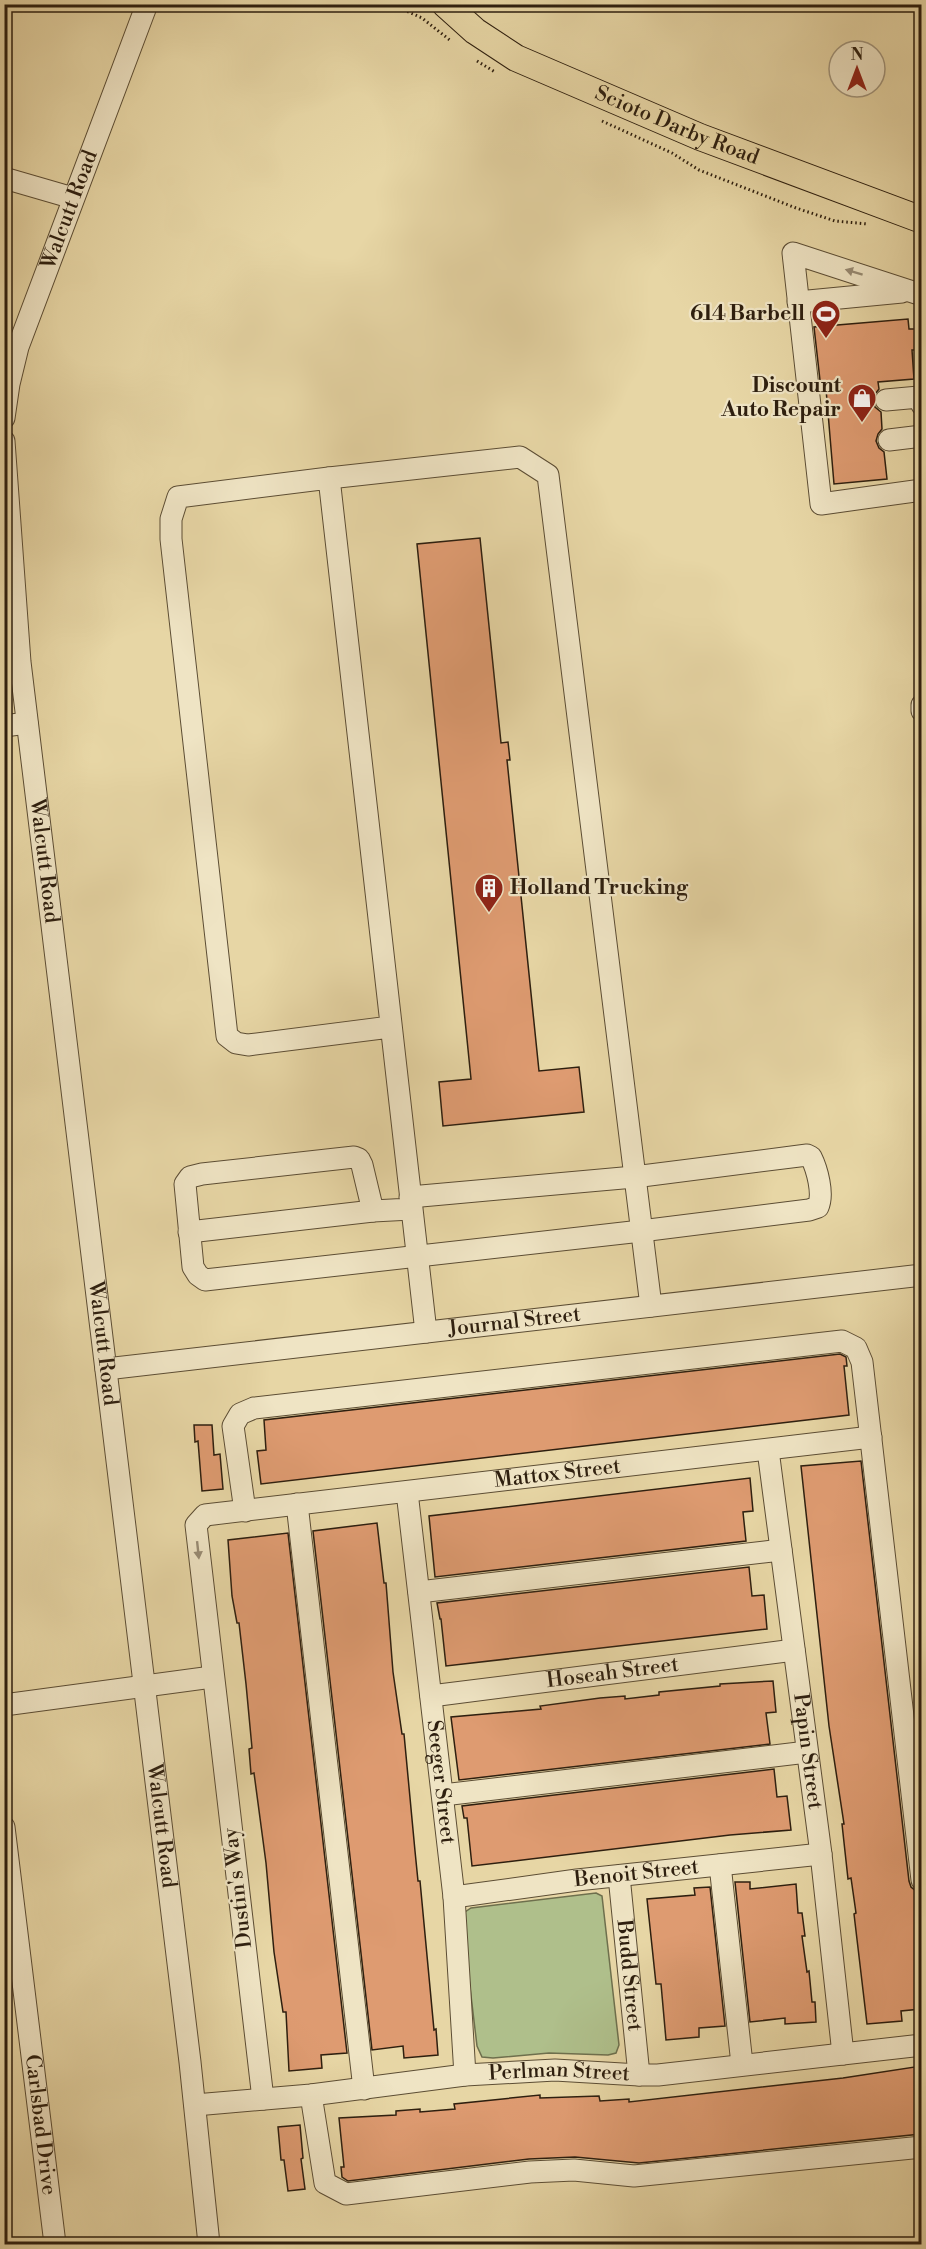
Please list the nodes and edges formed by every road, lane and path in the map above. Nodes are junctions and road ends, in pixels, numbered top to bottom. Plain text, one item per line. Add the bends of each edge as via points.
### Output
1 (147, 4) edge
2 (445, 4) edge
3 (4, 178) edge
4 (73, 198) junction
5 (921, 220) edge
6 (915, 293) edge
7 (798, 302) junction
8 (886, 400) dead end
9 (921, 405) edge
10 (4, 418) edge
11 (921, 436) edge
12 (889, 440) dead end
13 (4, 441) edge
14 (329, 478) junction
15 (921, 490) edge
16 (921, 705) edge
17 (921, 711) edge
18 (27, 723) junction
19 (4, 726) edge
20 (390, 1027) junction
21 (634, 1177) junction
22 (410, 1203) junction
23 (373, 1211) junction
24 (641, 1231) junction
25 (189, 1232) junction
26 (417, 1256) junction
27 (921, 1275) edge
28 (651, 1306) junction
29 (426, 1332) junction
30 (106, 1369) junction
31 (871, 1437) junction
32 (768, 1450) junction
33 (407, 1492) junction
34 (297, 1504) junction
35 (245, 1511) junction
36 (781, 1550) junction
37 (419, 1592) junction
38 (794, 1650) junction
39 (212, 1677) junction
40 (144, 1686) junction
41 (431, 1696) junction
42 (4, 1705) edge
43 (807, 1752) junction
44 (442, 1795) junction
45 (4, 1827) edge
46 (821, 1854) junction
47 (720, 1865) junction
48 (619, 1875) junction
49 (921, 1880) edge
50 (454, 1897) junction
51 (921, 2045) edge
52 (843, 2054) junction
53 (742, 2064) junction
54 (465, 2076) junction
55 (639, 2076) junction
56 (364, 2089) junction
57 (311, 2095) junction
58 (263, 2099) junction
59 (195, 2105) junction
60 (921, 2147) edge
61 (55, 2244) edge
62 (209, 2244) edge

1 - 4 street, Walcutt Road
2 - 5 main road, Scioto Darby Road via 475,31 516,58 700,137
3 - 4 street
4 - 10 street, Walcutt Road via 18,347
6 - 7 street
6 -> 7 street via 793,253
7 - 15 street via 820,504
8 - 9 street via 919,396
11 - 12 street
13 - 18 street, Walcutt Road
14 - 20 street
14 - 20 street via 178,497 171,519 226,1036 248,1045
14 - 21 street via 520,457 548,475
16 - 17 street
18 - 19 street
18 - 30 street, Walcutt Road
20 - 22 street
21 - 22 street
21 - 24 street
21 - 24 street via 807,1155 815,1164 821,1201 809,1210
22 - 23 street
22 - 26 street
23 - 25 street
23 - 25 street via 362,1165 354,1157 202,1174 190,1177 185,1184
24 - 26 street
24 - 28 street
25 - 26 street via 193,1267 205,1280
26 - 29 street
27 - 28 street, Journal Street
28 - 29 street, Journal Street
29 - 30 street, Journal Street
30 - 40 street, Walcutt Road
31 - 32 street, Mattox Street
31 - 35 street via 862,1362 856,1348 842,1341 254,1408 240,1414 232,1426
31 - 49 street
32 - 33 street, Mattox Street
32 - 36 street, Papin Street
33 - 34 street, Mattox Street
33 - 37 street, Seeger Street
34 - 35 street, Mattox Street
34 - 56 street
35 -> 39 street, Dustin's Way via 205,1515 196,1525
36 - 37 street
36 - 38 street, Papin Street
37 - 41 street, Seeger Street
38 - 41 street, Hoseah Street
38 - 43 street, Papin Street
39 - 40 street
39 - 58 street, Dustin's Way
40 - 42 street
40 - 59 street, Walcutt Road
41 - 44 street, Seeger Street
43 - 44 street
43 - 46 street, Papin Street
44 - 50 street, Seeger Street
45 - 61 street, Carlsbad Drive
46 - 47 street, Benoit Street
46 - 52 street, Papin Street
47 - 48 street, Benoit Street
47 - 53 street
48 - 50 street, Benoit Street
48 - 55 street, Budd Street
50 - 54 street, Seeger Street
51 - 52 street, Perlman Street
52 - 53 street, Perlman Street
53 - 55 street, Perlman Street
54 - 55 street, Perlman Street via 555,2070
54 - 56 street, Perlman Street
56 - 57 street, Perlman Street
57 - 58 street, Perlman Street
57 - 60 street via 325,2183 345,2194 530,2172 574,2170 634,2176
58 - 59 street, Perlman Street
59 - 62 street, Walcutt Road

